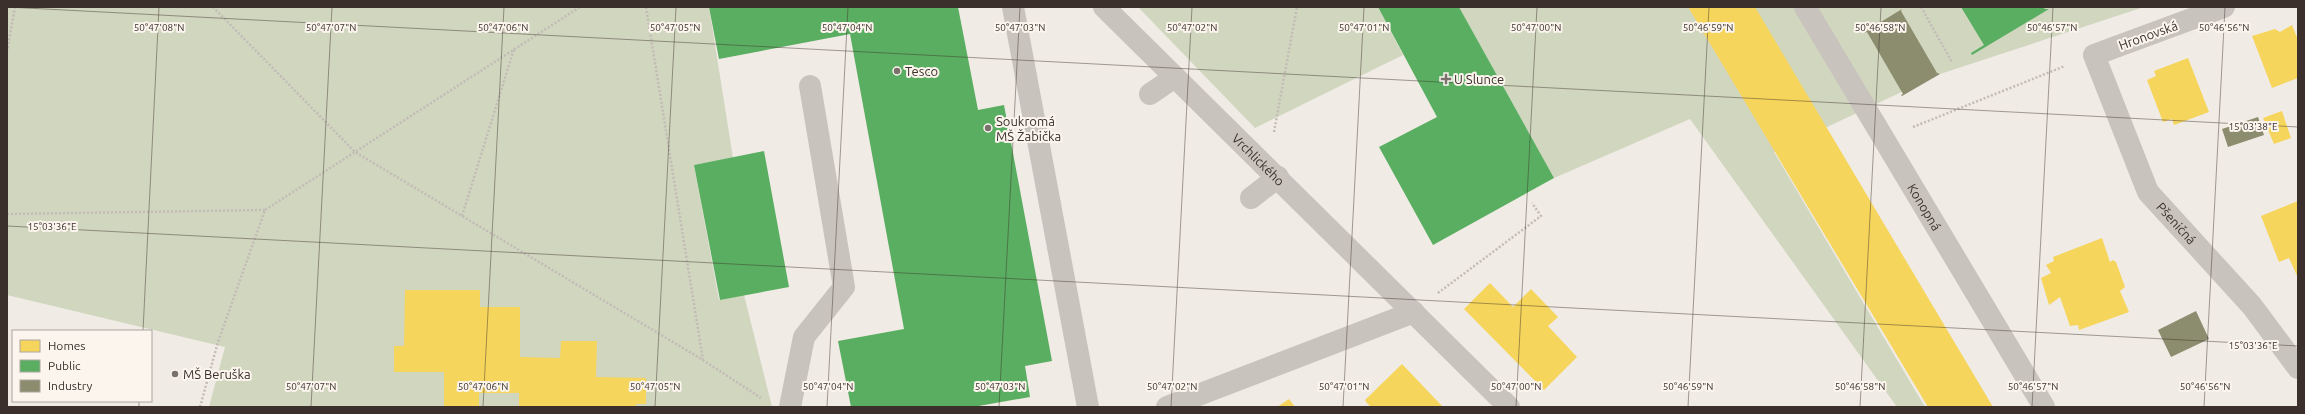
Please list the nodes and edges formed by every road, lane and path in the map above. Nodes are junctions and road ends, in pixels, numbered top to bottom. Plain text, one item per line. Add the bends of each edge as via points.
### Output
1 (15, 7) edge
2 (213, 7) edge
3 (580, 7) edge
4 (646, 7) edge
5 (1013, 7) edge
6 (1104, 7) edge
7 (1297, 7) edge
8 (1805, 7) edge
9 (1921, 7) edge
10 (2224, 7) edge
11 (514, 49) junction
12 (7, 52) edge
13 (2094, 55) junction
14 (1952, 62) dead end
15 (1176, 77) junction
16 (810, 86) dead end
17 (1150, 94) dead end
18 (1885, 138) junction
19 (355, 152) junction
20 (1273, 172) junction
21 (1251, 198) dead end
22 (1532, 203) dead end
23 (265, 210) junction
24 (7, 214) edge
25 (462, 216) junction
26 (1414, 312) junction
27 (703, 360) junction
28 (2298, 368) edge
29 (762, 398) dead end
30 (200, 407) edge
31 (790, 407) edge
32 (1088, 407) edge
33 (1167, 407) edge
34 (1509, 407) edge
35 (2044, 407) edge

1 - 12 path
2 - 19 path
3 - 11 path
4 - 27 path
5 - 32 street
6 - 15 street, Vrchlického
7 - 20 path
8 - 18 street, Konopná
9 - 14 path
10 - 13 street, Hronovská
11 - 19 path
11 - 25 path
13 - 18 path
13 - 28 street, Pšeničná via 2148,192 2252,306
15 - 17 street
15 - 20 street, Vrchlického
16 - 31 street via 844,287 804,336
18 - 35 street, Konopná
19 - 23 path
19 - 25 path
20 - 21 street
20 - 26 street, Vrchlického
22 - 26 path via 1541,216
23 - 24 path
23 - 30 path via 218,342
25 - 27 path
26 - 33 street
26 - 34 street, Vrchlického
27 - 29 path

